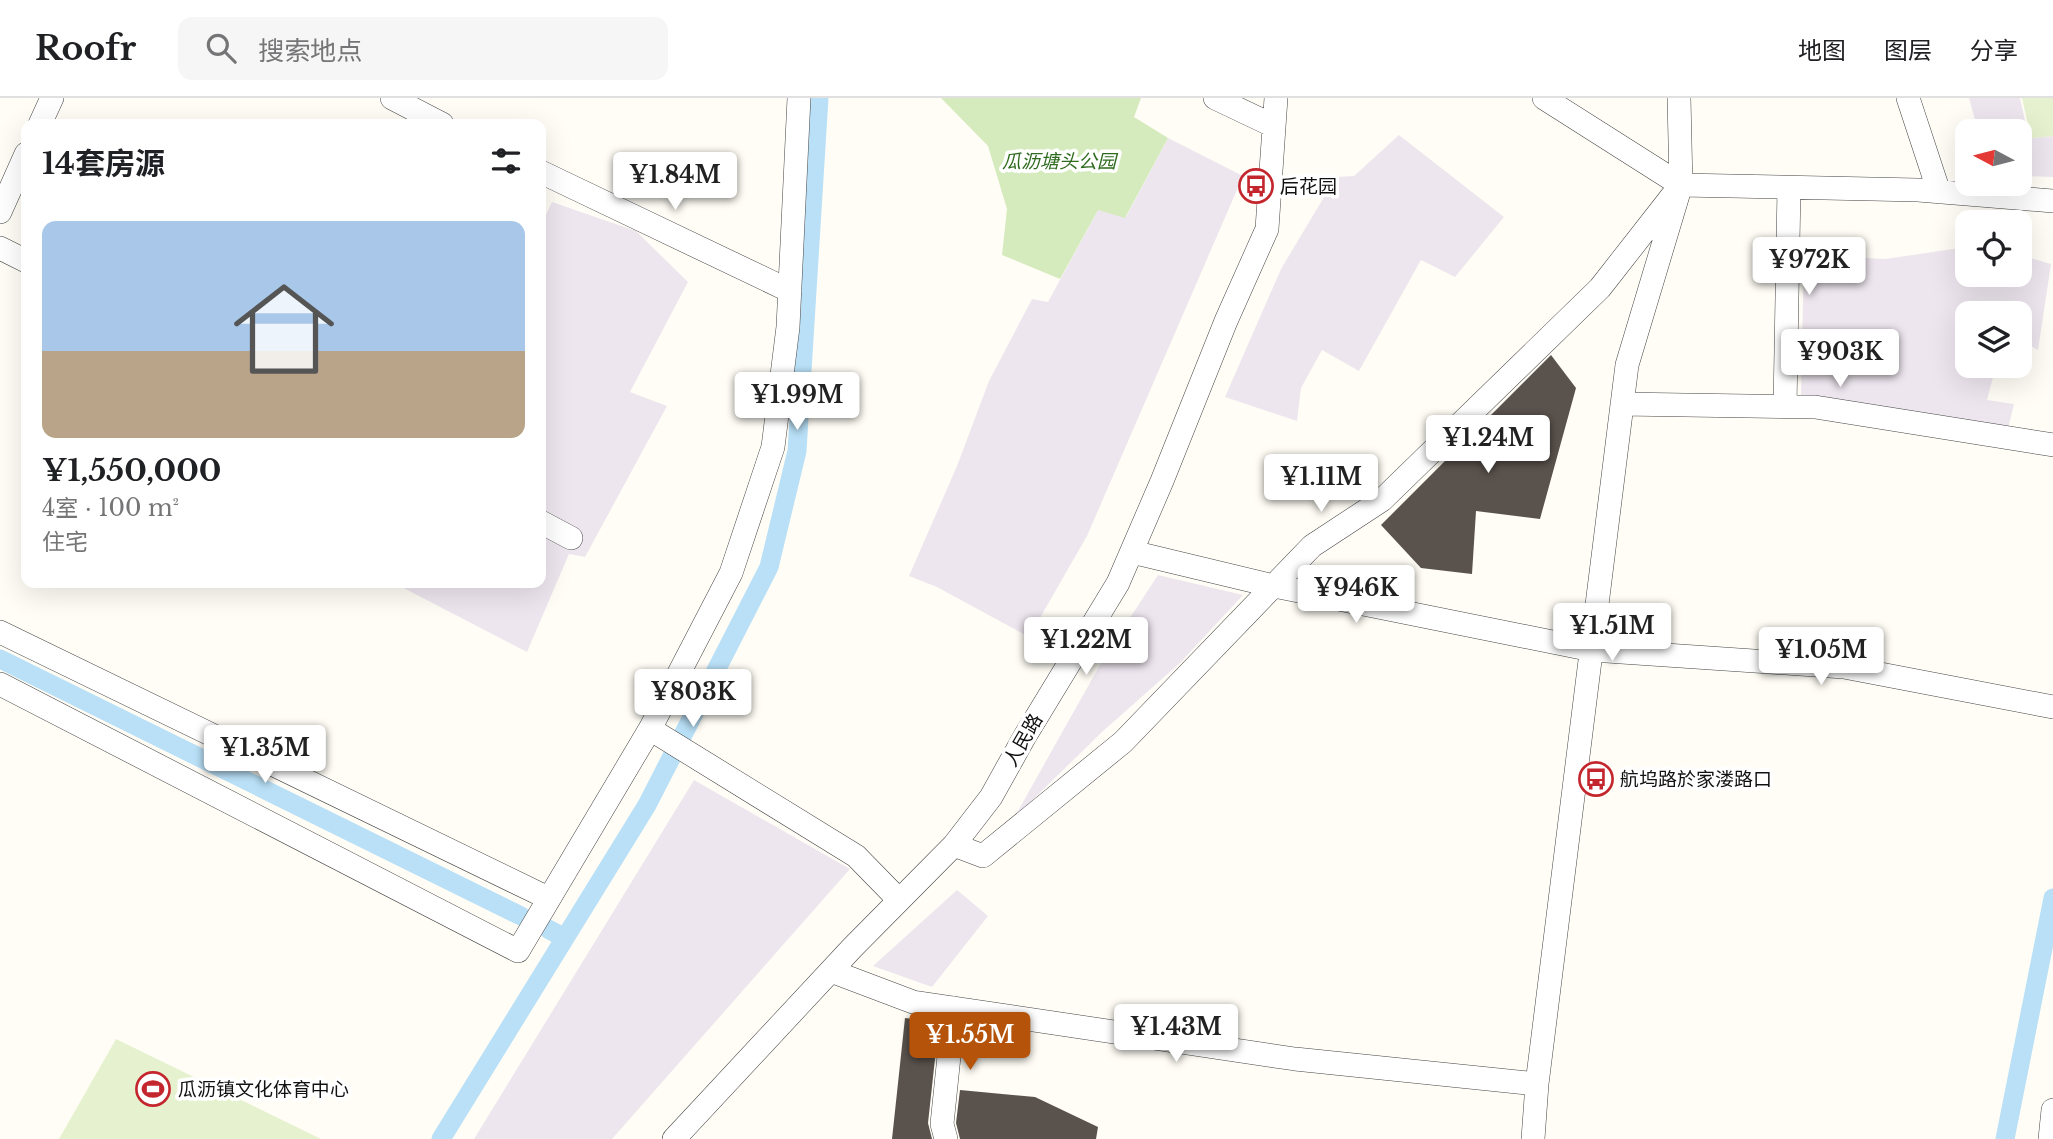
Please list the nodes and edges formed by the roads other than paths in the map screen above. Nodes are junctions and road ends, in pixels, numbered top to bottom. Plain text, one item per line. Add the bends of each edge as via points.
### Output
1 (52, 98) edge
2 (799, 98) edge
3 (1215, 98) edge
4 (1276, 98) edge
5 (1544, 98) edge
6 (1679, 98) edge
7 (1908, 98) edge
8 (398, 99) edge
9 (42, 119) edge
10 (433, 119) edge
11 (1274, 126) junction
12 (21, 165) edge
13 (546, 174) edge
14 (1681, 186) junction
15 (1789, 188) junction
16 (1939, 192) junction
17 (2053, 201) edge
18 (0, 212) edge
19 (0, 248) edge
20 (21, 258) edge
21 (790, 291) junction
22 (1622, 404) junction
23 (1785, 406) junction
24 (2053, 445) edge
25 (546, 525) edge
26 (571, 538) dead end
27 (1132, 552) junction
28 (1274, 586) junction
29 (0, 632) edge
30 (1592, 650) junction
31 (0, 684) edge
32 (2053, 707) edge
33 (651, 729) junction
34 (954, 845) junction
35 (548, 898) junction
36 (899, 900) junction
37 (831, 971) junction
38 (954, 1008) junction
39 (1537, 1084) junction
40 (2053, 1110) edge
41 (674, 1139) edge
42 (946, 1139) edge
43 (1533, 1139) edge
44 (2050, 1139) edge

1 - 9 street
2 - 21 street
3 - 11 street
4 - 11 street, 人民路
5 - 14 street
6 - 14 street
7 - 16 street
8 - 10 street
11 - 27 street, 人民路 via 1267,229
12 - 18 street
13 - 21 street
14 - 15 street
14 - 22 street via 1627,365
14 - 28 street via 1600,288 1382,500 1312,546
15 - 16 street
15 - 23 street
16 - 17 street
19 - 20 street
21 - 33 street via 774,447 731,573
22 - 23 street
22 - 30 street
23 - 24 street
25 - 26 street
27 - 28 street
27 - 34 street, 人民路 via 991,797
28 - 30 street
28 - 34 street via 1123,743 983,856
29 - 35 street
30 - 32 street via 1844,667
30 - 39 street
31 - 35 street via 518,951
33 - 35 street
33 - 36 street via 856,856
34 - 36 street, 人民路
36 - 37 street, 人民路
37 - 38 street via 913,1002
37 - 41 street, 人民路
38 - 39 street via 1294,1059
38 - 42 street via 942,1124
39 - 43 street
40 - 44 street

